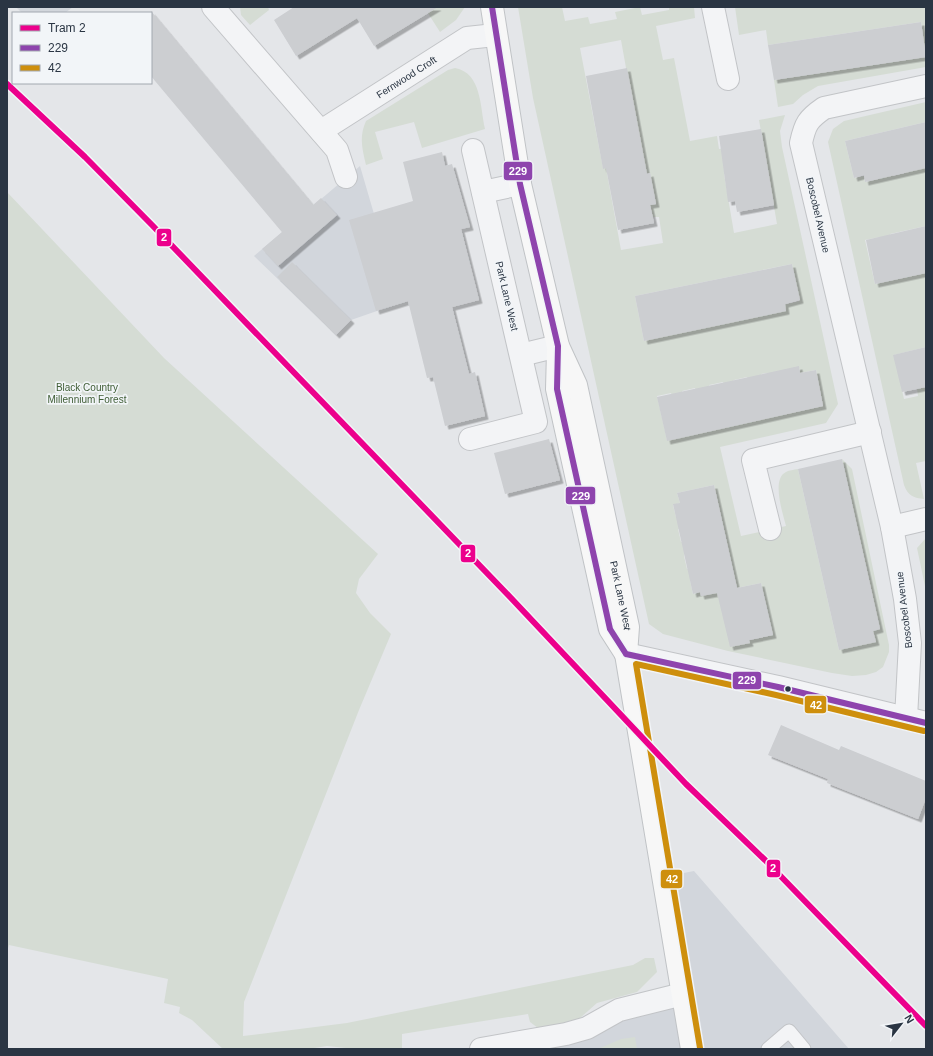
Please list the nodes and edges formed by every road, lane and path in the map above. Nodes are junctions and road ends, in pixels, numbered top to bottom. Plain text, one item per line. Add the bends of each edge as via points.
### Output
1 (213, 7) edge
2 (492, 7) edge
3 (713, 7) edge
4 (495, 35) junction
5 (728, 79) dead end
6 (926, 86) edge
7 (321, 131) junction
8 (473, 150) dead end
9 (346, 177) dead end
10 (520, 184) junction
11 (483, 192) junction
12 (558, 346) junction
13 (521, 356) junction
14 (870, 432) junction
15 (470, 439) dead end
16 (926, 519) edge
17 (892, 527) junction
18 (770, 529) dead end
19 (626, 654) junction
20 (916, 721) edge
21 (683, 994) junction
22 (481, 1049) edge
23 (692, 1049) edge
24 (768, 1049) edge
25 (804, 1049) edge

1 - 7 street
2 - 4 main road, Park Lane West
3 - 5 street
4 - 7 street, Fernwood Croft via 467,38
4 - 10 main road, Park Lane West
6 - 14 street, Boscobel Avenue via 824,108 813,115 805,126 801,143
7 - 9 street via 337,150
8 - 11 street, Park Lane West
10 - 11 street
10 - 12 main road, Park Lane West
11 - 13 street, Park Lane West
12 - 13 street
12 - 19 main road, Park Lane West via 557,389 610,629
13 - 15 street, Park Lane West via 536,422
14 - 17 street, Boscobel Avenue
14 - 18 street via 753,460
16 - 17 street
17 - 20 street, Boscobel Avenue via 905,599
19 - 20 street via 778,687
19 - 21 main road
21 - 22 street via 619,1010 587,1028 566,1034
21 - 23 main road
24 - 25 lane via 789,1031

